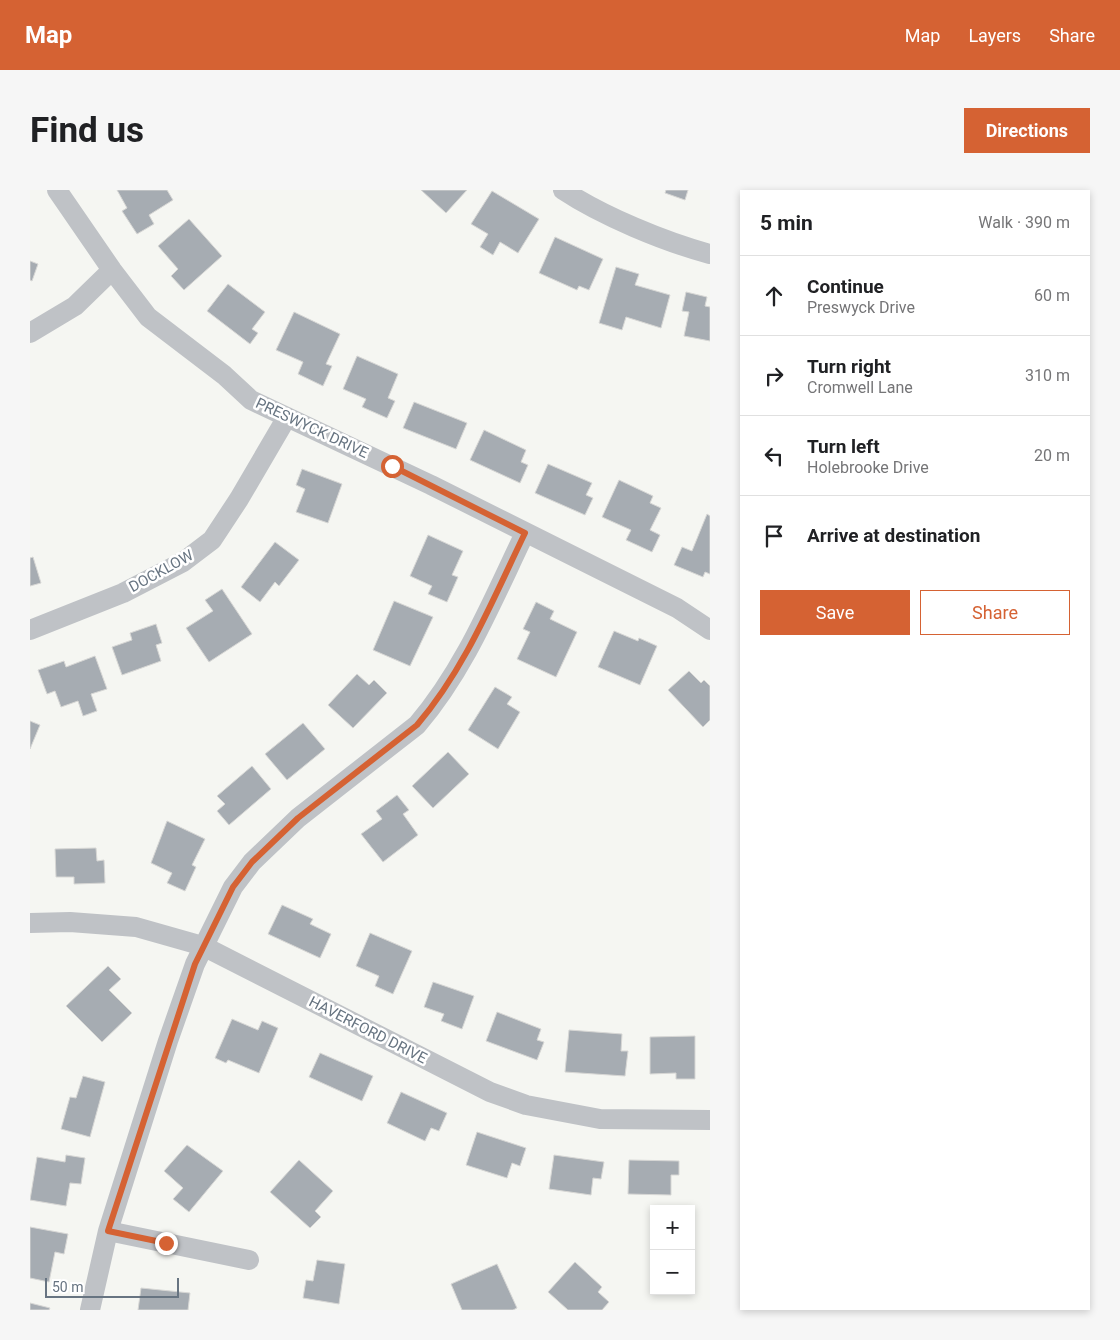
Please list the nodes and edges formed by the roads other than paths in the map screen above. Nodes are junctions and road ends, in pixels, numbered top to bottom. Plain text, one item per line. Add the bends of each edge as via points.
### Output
1 (57, 190) edge
2 (563, 190) edge
3 (710, 254) edge
4 (112, 270) junction
5 (30, 333) edge
6 (287, 417) junction
7 (525, 533) junction
8 (30, 630) edge
9 (710, 630) edge
10 (30, 924) edge
11 (202, 946) junction
12 (710, 1120) edge
13 (108, 1231) junction
14 (249, 1260) dead end
15 (90, 1310) edge

1 - 4 street, PRESWYCK DRIVE
2 - 3 street via 677,246
4 - 5 street via 75,306
4 - 6 street, PRESWYCK DRIVE via 148,317 252,400
6 - 7 street, PRESWYCK DRIVE via 432,484
6 - 8 street, DOCKLOW via 240,499 212,540 183,562 123,593
7 - 9 street, PRESWYCK DRIVE via 678,608
7 - 11 street via 478,631 437,702 417,725 298,818 252,862 233,887
10 - 11 street, HAVERFORD DRIVE via 70,922 136,927
11 - 12 street, HAVERFORD DRIVE via 490,1092 558,1112 600,1119
11 - 13 street via 168,1041
13 - 14 street
13 - 15 street

